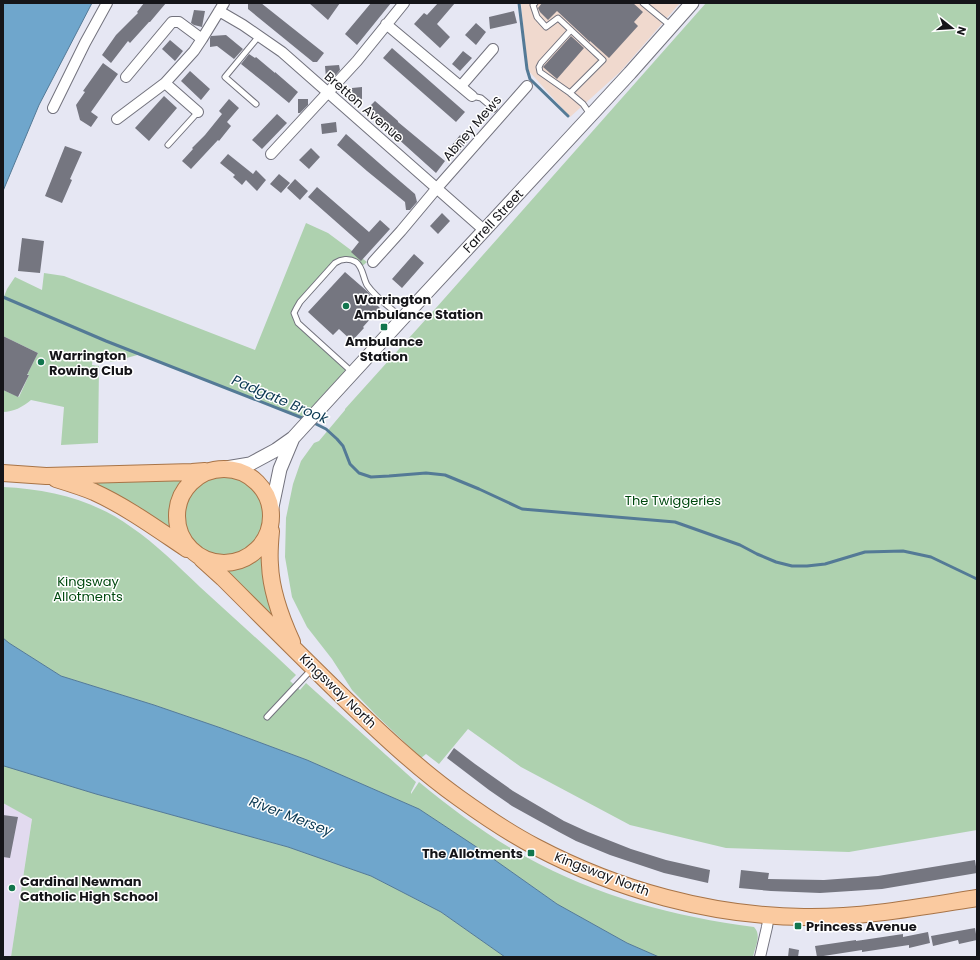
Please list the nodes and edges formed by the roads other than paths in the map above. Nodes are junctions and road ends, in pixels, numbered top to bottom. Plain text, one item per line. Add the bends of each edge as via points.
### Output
1 (106, 3) edge
2 (404, 3) edge
3 (535, 3) edge
4 (643, 3) edge
5 (692, 3) edge
6 (222, 7) edge
7 (386, 24) junction
8 (672, 27) junction
9 (571, 30) junction
10 (259, 36) junction
11 (202, 39) junction
12 (493, 49) dead end
13 (126, 76) dead end
14 (165, 83) junction
15 (461, 86) junction
16 (527, 86) dead end
17 (328, 92) junction
18 (570, 93) junction
19 (472, 96) joint
20 (256, 104) dead end
21 (54, 108) dead end
22 (494, 109) dead end
23 (198, 112) joint
24 (591, 115) junction
25 (117, 119) dead end
26 (168, 145) dead end
27 (271, 154) dead end
28 (437, 188) junction
29 (484, 230) junction
30 (373, 262) dead end
31 (403, 318) junction
32 (353, 373) junction
33 (296, 436) junction
34 (220, 469) junction
35 (3, 473) edge
36 (46, 476) junction
37 (271, 518) junction
38 (198, 556) junction
39 (296, 651) junction
40 (313, 668) junction
41 (267, 717) dead end
42 (977, 898) edge
43 (769, 915) junction
44 (760, 957) edge

1 - 21 street
2 - 7 street
3 - 9 lane via 533,6 537,17 546,26 558,18
4 - 8 lane
5 - 8 street, Farrell Street
6 - 10 street, Bretton Avenue
6 - 11 street
7 - 15 street
7 - 17 street
8 - 24 street, Farrell Street
9 - 18 lane via 603,60
9 - 18 lane via 539,67 540,72
10 - 17 street, Bretton Avenue via 282,52
10 - 20 lane via 224,77
11 - 13 street via 179,22 172,22
11 - 14 street
12 - 15 street
14 - 23 street
14 - 25 street
15 - 19 street
16 - 28 street, Abney Mews
17 - 27 street
17 - 28 street, Bretton Avenue
18 - 24 lane
19 - 22 lane via 481,98
23 - 26 lane
24 - 29 street, Farrell Street
28 - 29 street, Bretton Avenue
28 - 30 street, Abney Mews
29 - 31 street, Farrell Street
31 - 32 street, Farrell Street
31 - 32 lane via 368,286 355,262 341,260 335,263 300,302 294,313 298,322
32 - 33 street, Farrell Street
33 - 34 street, Farrell Street via 250,464
33 - 37 street, Farrell Street via 280,469
34 - 36 main road, Kingsway North
34 - 37 main road via 239,471 252,477 262,487 268,499
34 - 38 main road via 200,475 188,484 180,497 176,512 177,527 183,541
35 - 36 main road, Kingsway North
36 - 38 main road, Kingsway North via 94,492 149,523
37 - 38 main road via 266,538 258,550 246,559 231,564 216,564
37 - 39 main road, Kingsway North via 270,565 275,596
38 - 39 main road, Kingsway North
39 - 40 main road, Kingsway North
40 - 41 lane
40 - 43 main road, Kingsway North via 418,766 494,822 534,846 576,866 648,893 708,907
42 - 43 main road, Kingsway North via 866,914 804,917
43 - 44 street

